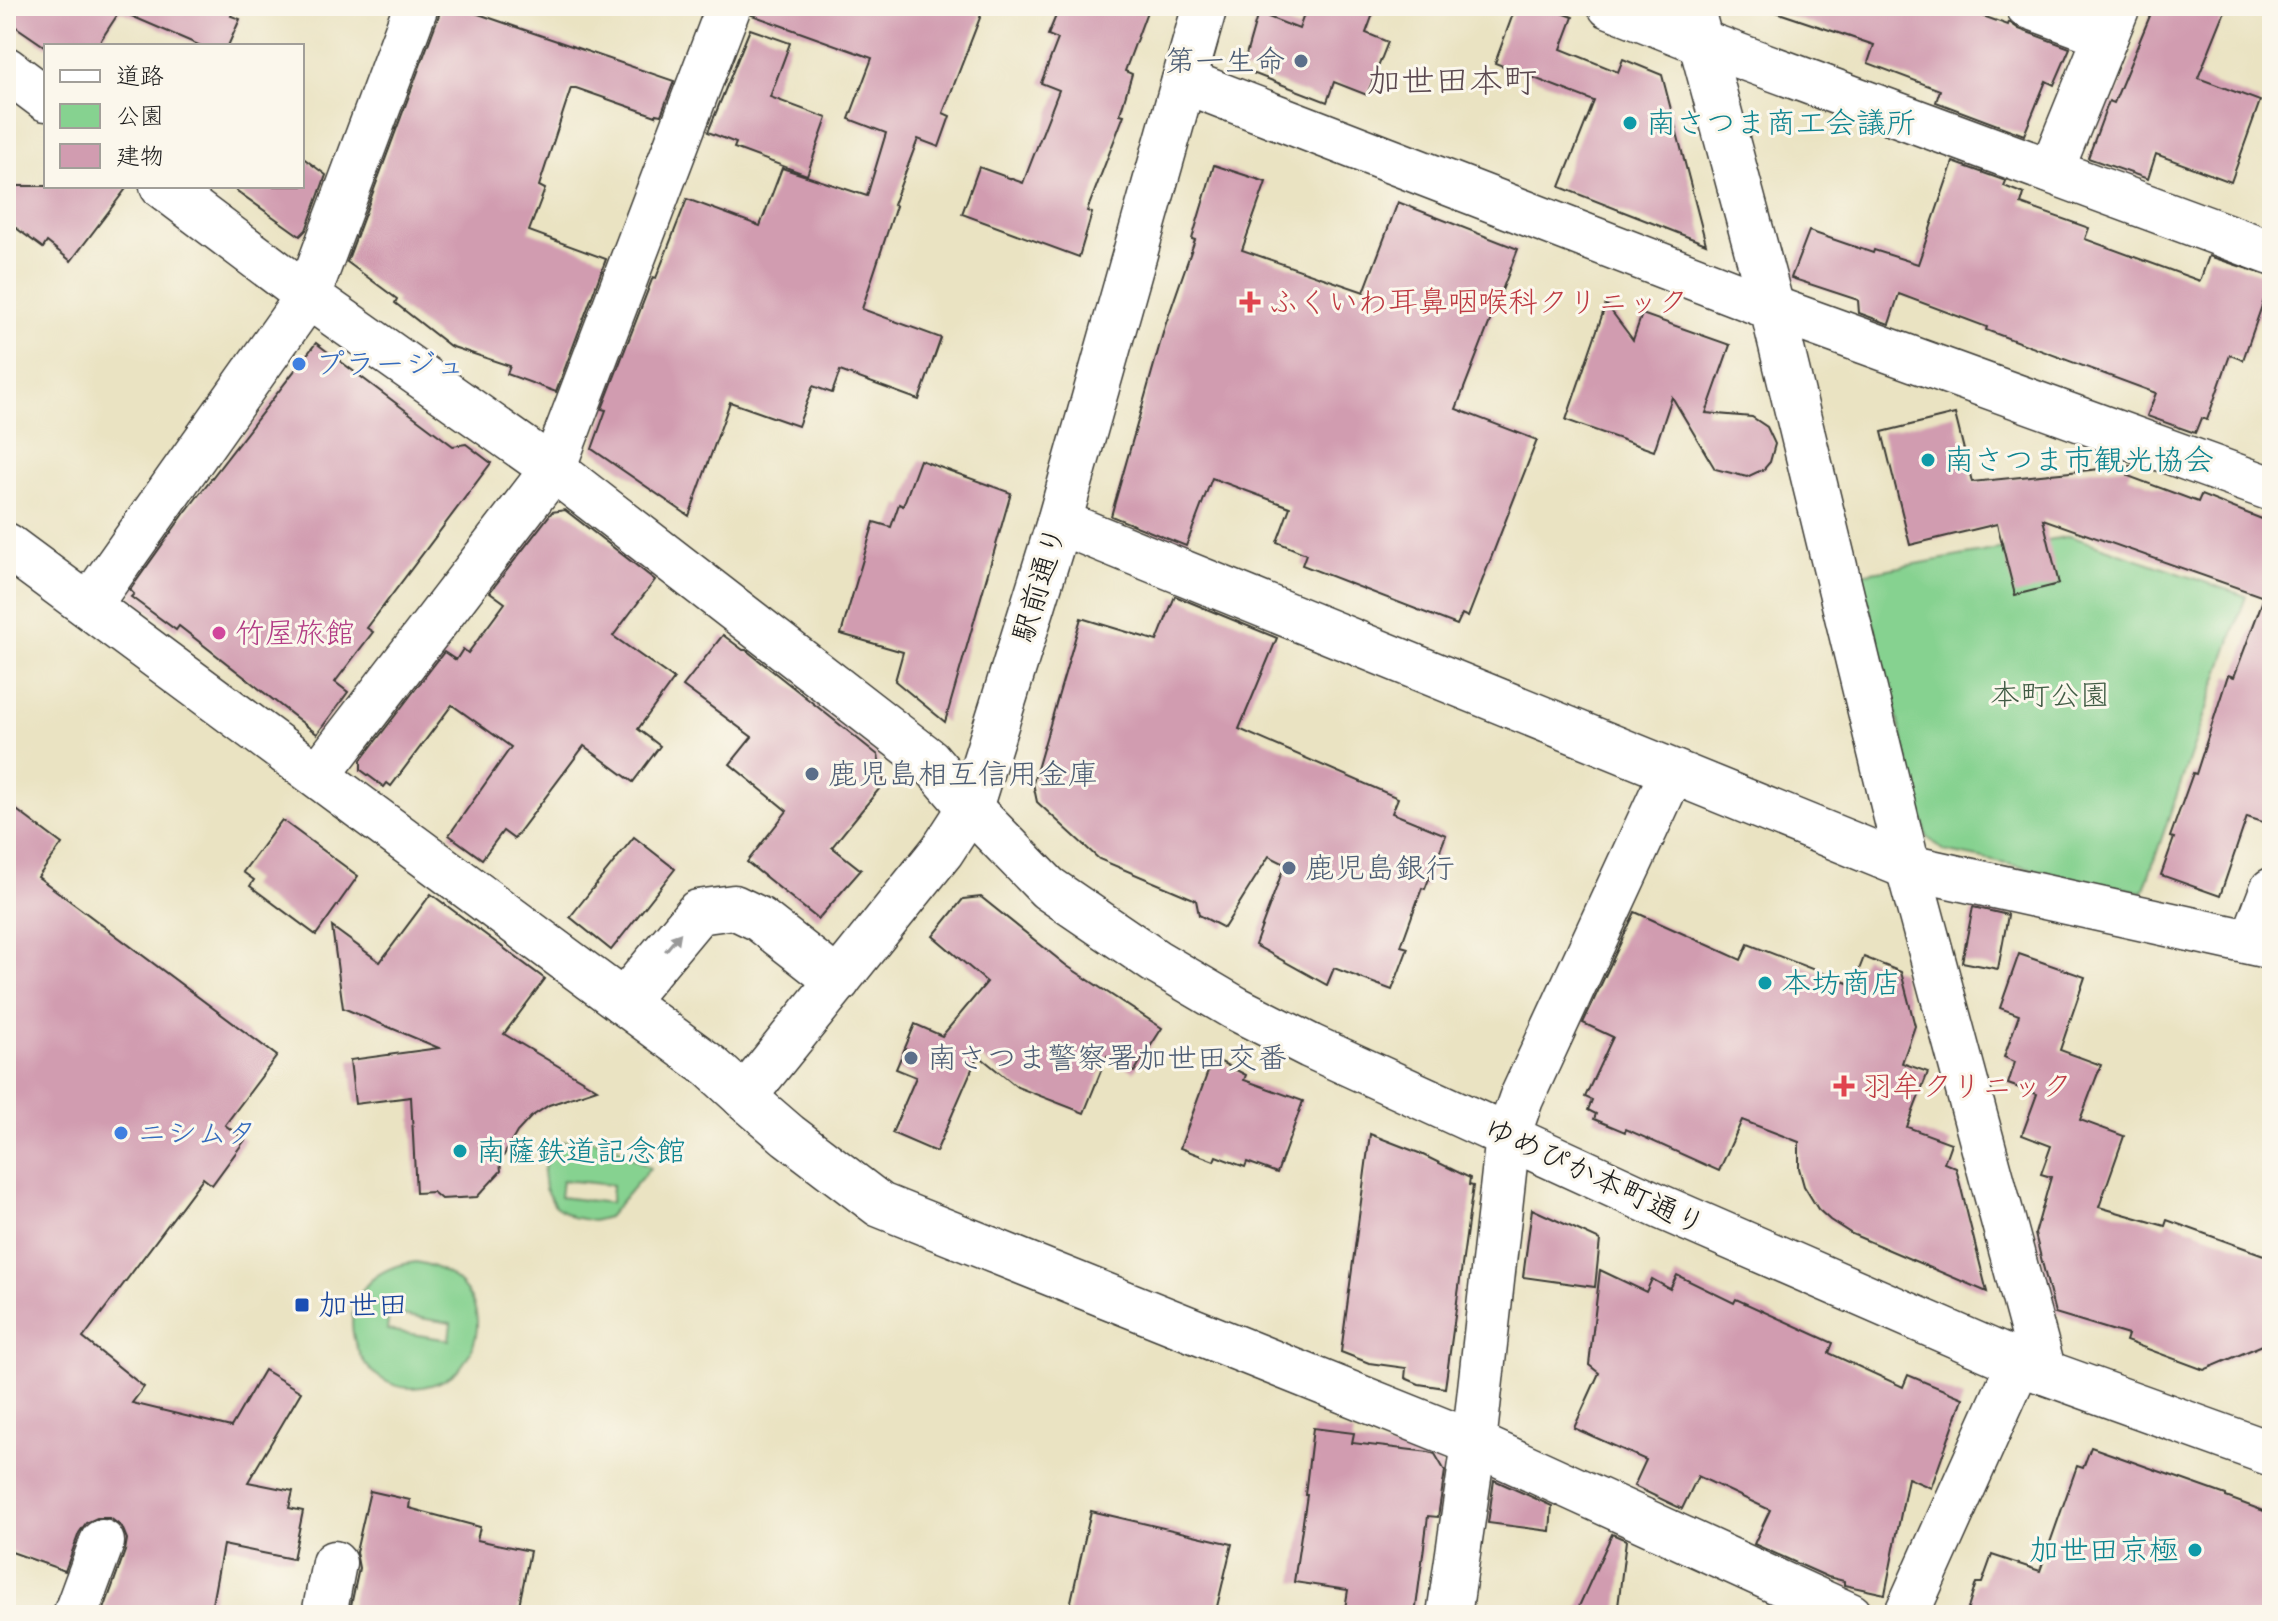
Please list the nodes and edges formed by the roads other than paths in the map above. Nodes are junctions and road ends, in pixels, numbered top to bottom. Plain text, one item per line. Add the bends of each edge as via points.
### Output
1 (416, 6) edge
2 (729, 6) edge
3 (1205, 6) edge
4 (1610, 6) edge
5 (2028, 6) edge
6 (2112, 20) edge
7 (1696, 24) edge
8 (6, 69) edge
9 (1184, 81) junction
10 (44, 98) edge
11 (2051, 171) junction
12 (165, 188) edge
13 (2272, 253) edge
14 (308, 296) junction
15 (1772, 308) junction
16 (553, 469) junction
17 (2272, 489) edge
18 (1059, 522) junction
19 (6, 545) edge
20 (89, 605) junction
21 (1672, 772) junction
22 (319, 774) junction
23 (970, 808) junction
24 (1908, 867) junction
25 (2272, 890) edge
26 (2262, 944) edge
27 (838, 981) junction
28 (623, 1002) junction
29 (744, 1097) junction
30 (1508, 1136) junction
31 (2031, 1368) junction
32 (1474, 1443) junction
33 (2272, 1454) edge
34 (102, 1542) dead end
35 (334, 1563) dead end
36 (75, 1615) edge
37 (324, 1615) edge
38 (1449, 1615) edge
39 (1850, 1615) edge
40 (1906, 1615) edge

1 - 14 street
2 - 16 street
3 - 9 street, 駅前通り
4 - 7 street
5 - 6 street
6 - 11 street
7 - 11 street
7 - 15 street
8 - 10 street
9 - 15 street
9 - 18 street, 駅前通り
11 - 13 street
12 - 14 street, ゆめぴか本町通り
14 - 16 street, ゆめぴか本町通り
14 - 20 street
15 - 17 street
15 - 24 street
16 - 22 street
16 - 23 street, ゆめぴか本町通り via 929,760
18 - 21 street
18 - 23 street, 駅前通り
19 - 20 street
20 - 22 street
21 - 24 street
21 - 30 street
22 - 28 street
23 - 27 street, 駅前通り
23 - 30 street, ゆめぴか本町通り via 1048,888 1155,961 1310,1046
24 - 26 street
24 - 31 street
25 - 26 street
28 -> 27 street via 698,912 734,907 759,919
27 - 29 street, 駅前通り
28 - 29 street
29 - 32 street via 880,1205
30 - 31 street, ゆめぴか本町通り
30 - 32 street
31 - 33 street, ゆめぴか本町通り
31 - 40 street
32 - 38 street
32 - 39 street
34 - 36 street
35 - 37 street

